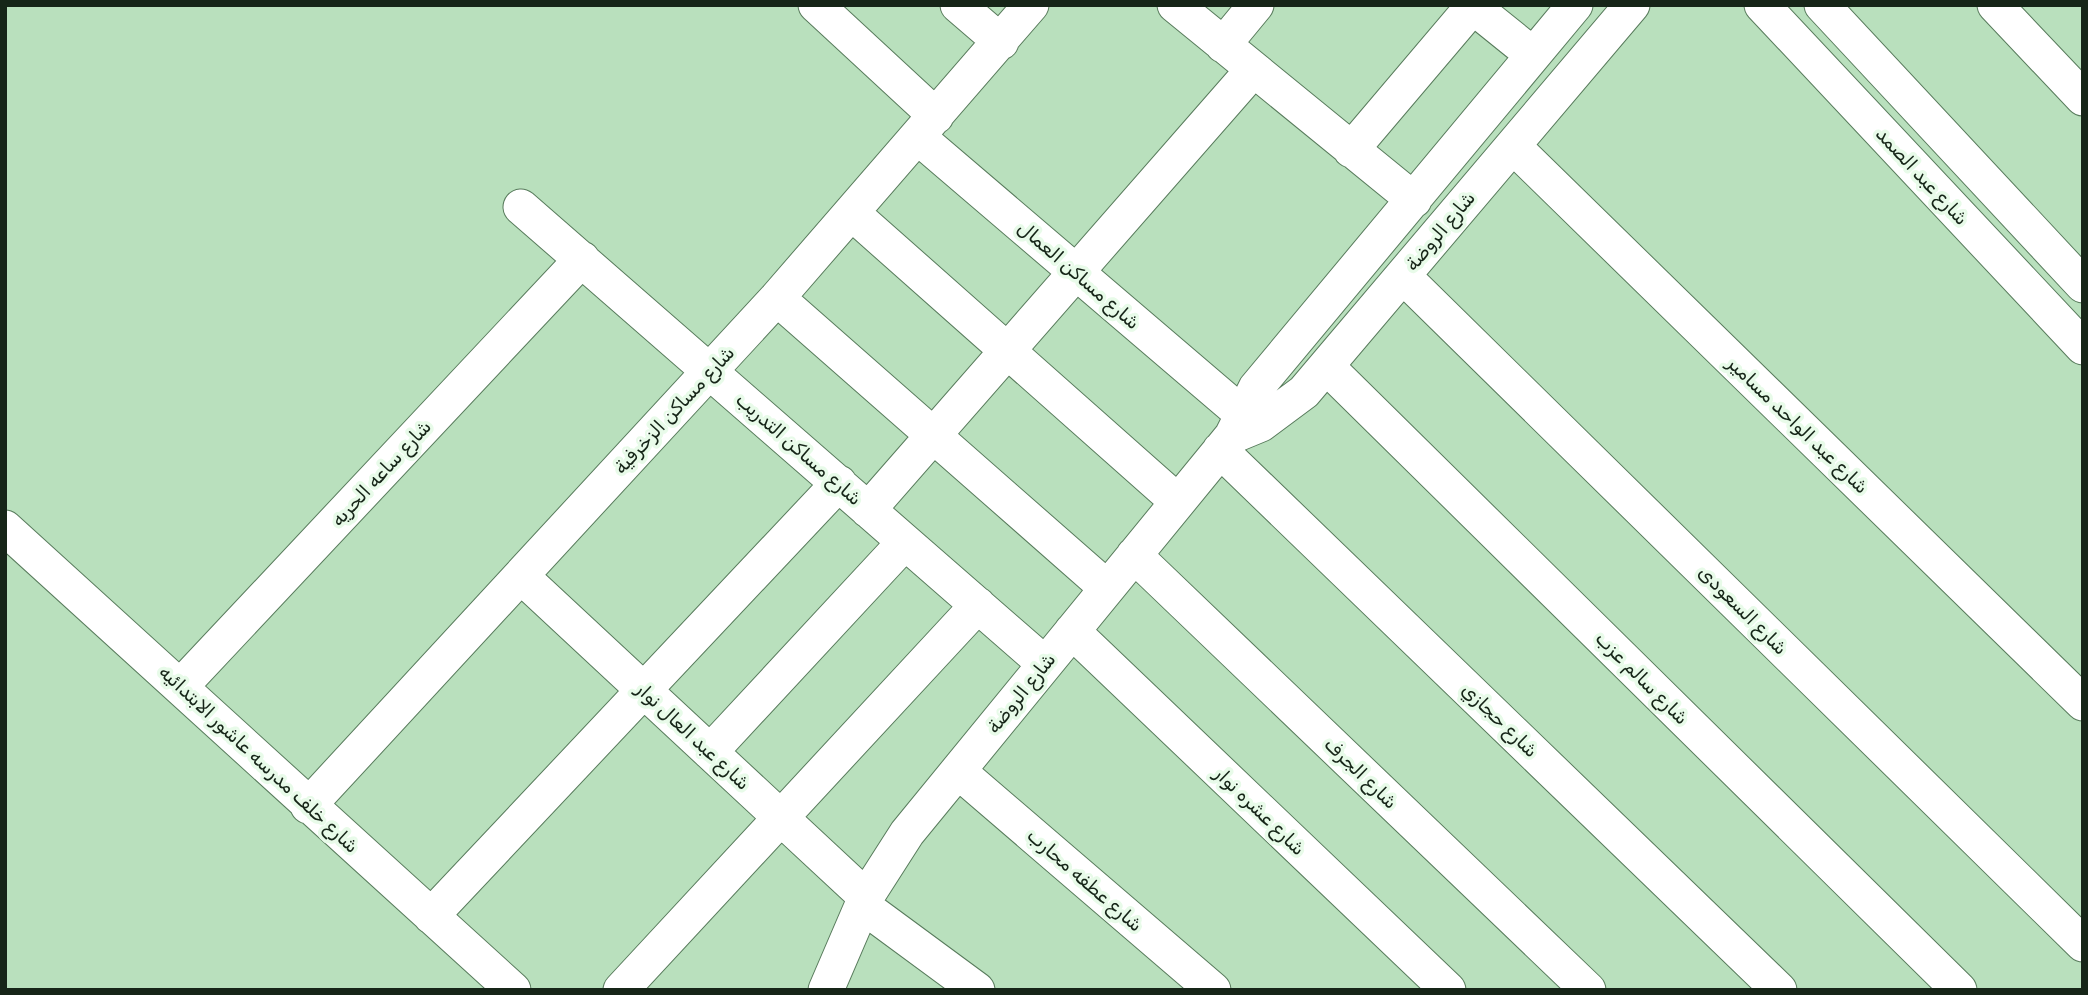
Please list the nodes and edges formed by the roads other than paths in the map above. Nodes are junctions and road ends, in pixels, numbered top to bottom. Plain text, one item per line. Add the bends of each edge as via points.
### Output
1 (816, 5) edge
2 (958, 5) edge
3 (1031, 5) edge
4 (1175, 5) edge
5 (1256, 5) edge
6 (1575, 5) edge
7 (1632, 5) edge
8 (1762, 5) edge
9 (1822, 5) edge
10 (1995, 5) edge
11 (1473, 6) edge
12 (1001, 42) junction
13 (1223, 45) junction
14 (1533, 55) junction
15 (1253, 70) junction
16 (2083, 98) edge
17 (927, 126) junction
18 (1513, 146) junction
19 (1351, 150) junction
20 (1414, 200) junction
21 (521, 207) dead end
22 (852, 213) junction
23 (582, 259) junction
24 (1076, 272) junction
25 (1403, 275) junction
26 (2083, 285) edge
27 (777, 299) junction
28 (2083, 346) edge
29 (1007, 350) junction
30 (1326, 366) junction
31 (710, 371) junction
32 (1231, 433) junction
33 (933, 436) junction
34 (839, 483) junction
35 (1178, 502) junction
36 (868, 510) junction
37 (5, 528) edge
38 (905, 542) junction
39 (1134, 555) junction
40 (521, 576) junction
41 (1107, 588) junction
42 (978, 605) junction
43 (1072, 631) junction
44 (1045, 664) junction
45 (180, 687) junction
46 (644, 690) junction
47 (2083, 704) edge
48 (710, 752) junction
49 (958, 771) junction
50 (308, 806) junction
51 (781, 818) junction
52 (865, 901) junction
53 (431, 915) junction
54 (2083, 944) edge
55 (834, 982) edge
56 (1445, 989) edge
57 (513, 990) edge
58 (621, 990) edge
59 (977, 990) edge
60 (1213, 990) edge
61 (1588, 990) edge
62 (1779, 990) edge
63 (1959, 990) edge

1 - 17 street, شارع مساكن العمال
2 - 12 street
3 - 12 street, شارع مساكن الزخرفية
4 - 13 street
5 - 13 street
6 - 14 street, شارع الروضة
7 - 18 street, شارع الروضة
8 - 28 street, شارع عبد الصمد
9 - 26 street
10 - 16 street
11 - 14 street
11 - 19 street
12 - 17 street, شارع مساكن الزخرفية
13 - 15 street
14 - 20 street, شارع الروضة
15 - 19 street
15 - 24 street
17 - 22 street, شارع مساكن الزخرفية
17 - 24 street, شارع مساكن العمال
18 - 25 street, شارع الروضة
18 - 47 street, شارع عبد الواحد مسامير
19 - 20 street
20 - 32 street, شارع الروضة via 1256,388
21 - 23 street, شارع مساكن التدريب
22 - 27 street, شارع مساكن الزخرفية
22 - 29 street
23 - 31 street, شارع مساكن التدريب
23 - 45 street, شارع ساعه الحريه
24 - 29 street
24 - 32 street, شارع مساكن العمال
25 - 30 street, شارع الروضة
25 - 54 street, شارع السعودى
27 - 31 street, شارع مساكن الزخرفية
27 - 33 street
29 - 33 street
29 - 35 street
30 - 32 street, شارع الروضة via 1284,410 1261,424
30 - 63 street, شارع سالم عزب
31 - 34 street, شارع مساكن التدريب
31 - 40 street, شارع مساكن الزخرفية
32 - 35 street, شارع الروضة
32 - 62 street, شارع حجازي
33 - 36 street
33 - 41 street
34 - 36 street, شارع مساكن التدريب
34 - 46 street
35 - 39 street, شارع الروضة
36 - 38 street, شارع مساكن التدريب
37 - 45 street, شارع خلف مدرسه عاشور الابتدائيه
38 - 42 street, شارع مساكن التدريب
38 - 48 street
39 - 41 street, شارع الروضة
39 - 61 street, شارع الجرف
40 - 46 street, شارع عبد العال نوار
40 - 50 street, شارع مساكن الزخرفية
41 - 43 street, شارع الروضة
42 - 44 street, شارع مساكن التدريب
42 - 51 street
43 - 44 street, شارع الروضة
43 - 56 street, شارع عشره نوار
44 - 49 street, شارع الروضة
45 - 50 street, شارع خلف مدرسه عاشور الابتدائيه
46 - 48 street, شارع عبد العال نوار
46 - 53 street
48 - 51 street, شارع عبد العال نوار
49 - 52 street, شارع الروضة via 907,833
49 - 60 street, شارع عطفه محارب
50 - 53 street, شارع خلف مدرسه عاشور الابتدائيه
51 - 52 street, شارع عبد العال نوار
51 - 58 street
52 - 55 street, شارع الروضة
52 - 59 street, شارع عبد العال نوار
53 - 57 street, شارع خلف مدرسه عاشور الابتدائيه

